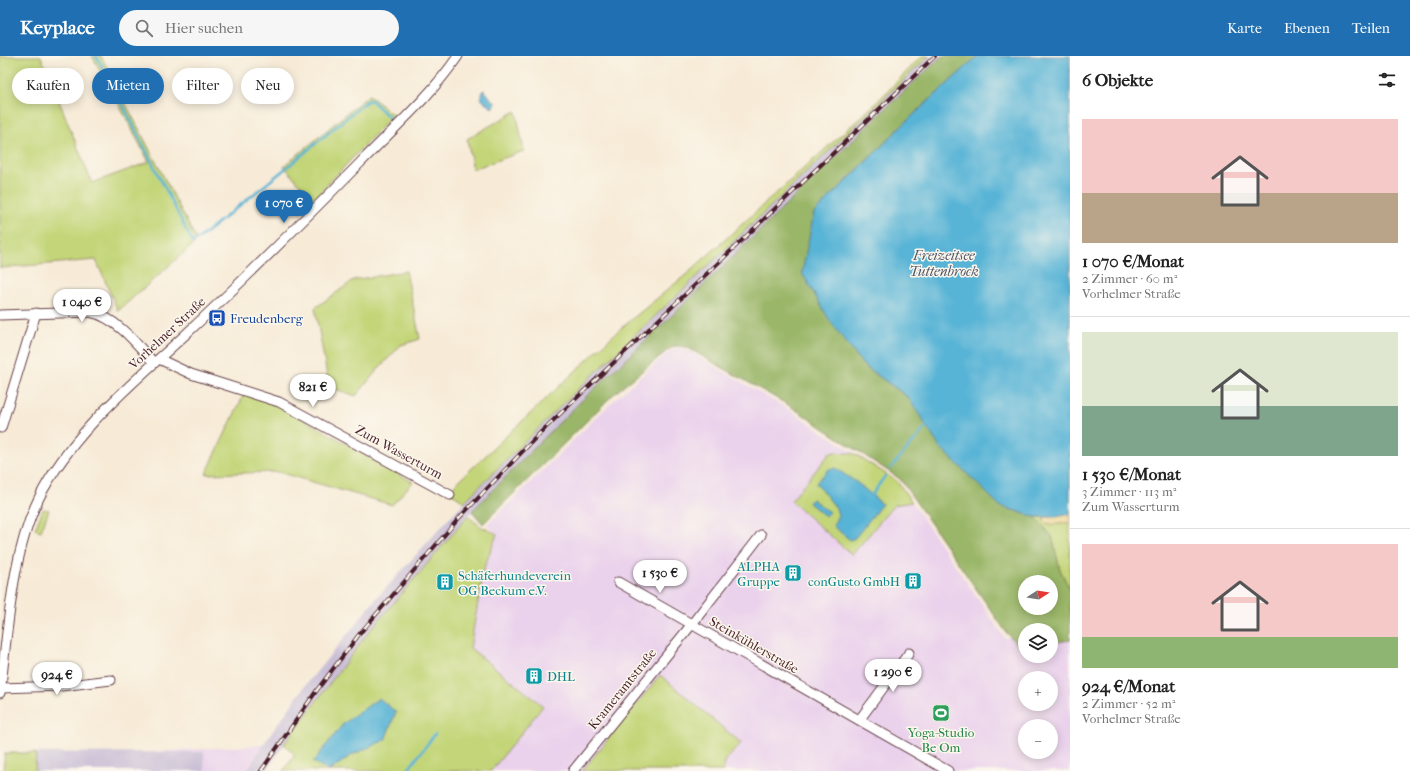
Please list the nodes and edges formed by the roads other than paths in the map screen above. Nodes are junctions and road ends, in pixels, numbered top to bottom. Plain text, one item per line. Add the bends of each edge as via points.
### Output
1 (458, 56) edge
2 (36, 313) junction
3 (0, 314) edge
4 (156, 361) junction
5 (2, 428) dead end
6 (450, 495) dead end
7 (761, 535) dead end
8 (618, 582) dead end
9 (692, 624) junction
10 (909, 653) dead end
11 (111, 680) dead end
12 (0, 690) edge
13 (860, 719) junction
14 (573, 771) edge
15 (948, 771) edge

1 - 4 street, Vorhelmer Straße via 448,71 320,204
2 - 3 street
2 - 4 street via 99,314 108,318
2 - 5 street
4 - 6 street, Zum Wasserturm via 279,402
4 - 12 street, Vorhelmer Straße via 77,440 39,498 25,535 15,578
7 - 9 street, Steinkühlerstraße
8 - 9 street
9 - 13 street, Steinkühlerstraße
9 - 14 street, Krameramtstraße
10 - 13 street
11 - 12 street, Vorhelmer Straße
13 - 15 street, Steinkühlerstraße

